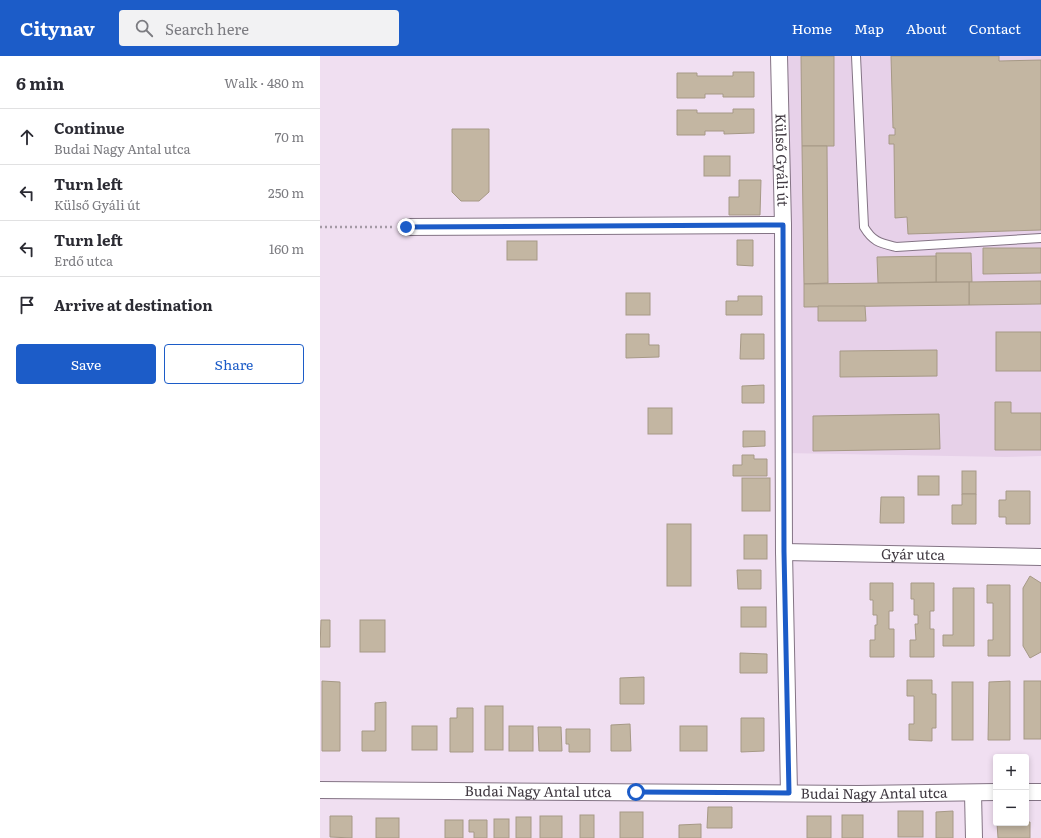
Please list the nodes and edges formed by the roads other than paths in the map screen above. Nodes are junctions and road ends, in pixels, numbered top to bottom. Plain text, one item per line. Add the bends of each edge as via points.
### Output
1 (779, 56) edge
2 (856, 56) edge
3 (783, 225) junction
4 (406, 227) road end
5 (1041, 238) edge
6 (784, 552) junction
7 (1041, 557) edge
8 (320, 790) edge
9 (993, 792) edge
10 (1029, 792) edge
11 (1041, 792) edge
12 (789, 793) junction
13 (973, 793) junction
14 (974, 838) edge

1 - 3 street, Külső Gyáli út
2 - 5 lane via 864,227 870,237 880,244 896,247
3 - 4 street
3 - 6 street, Külső Gyáli út
6 - 7 street, Gyár utca
6 - 12 street, Külső Gyáli út
8 - 12 street, Budai Nagy Antal utca
9 - 13 street, Budai Nagy Antal utca
10 - 11 street
12 - 13 street, Budai Nagy Antal utca
13 - 14 street

